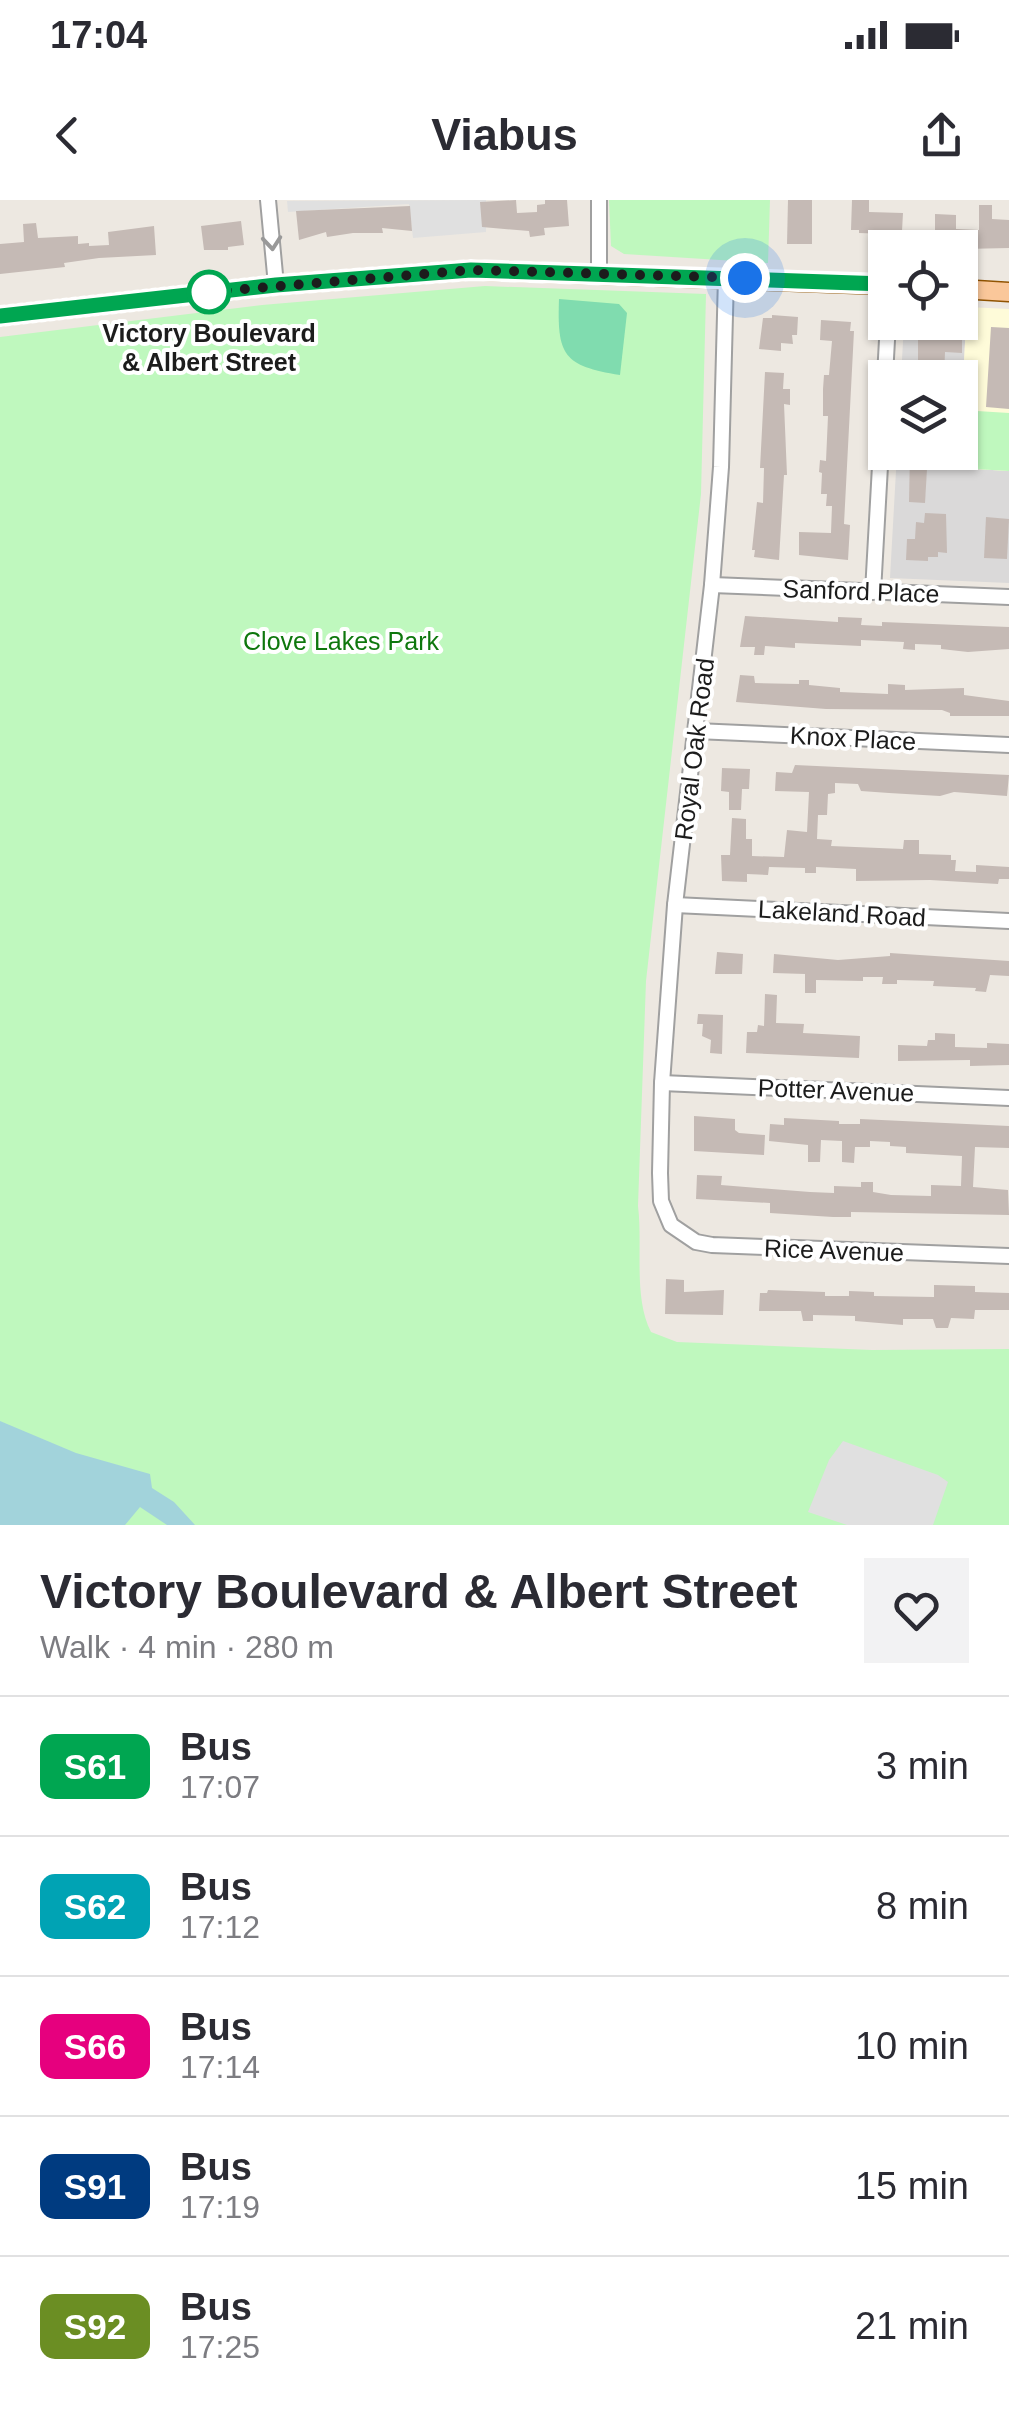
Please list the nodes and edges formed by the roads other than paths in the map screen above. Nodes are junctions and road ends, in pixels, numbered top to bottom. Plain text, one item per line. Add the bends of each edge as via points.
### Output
1 (268, 200) edge
2 (598, 200) edge
3 (599, 273) junction
4 (726, 277) junction
5 (868, 283) edge
6 (276, 285) junction
7 (978, 290) edge
8 (1009, 292) edge
9 (0, 316) edge
10 (887, 340) edge
11 (712, 585) junction
12 (873, 592) junction
13 (1009, 597) edge
14 (696, 731) junction
15 (1009, 745) edge
16 (675, 905) junction
17 (1009, 921) edge
18 (662, 1083) junction
19 (1009, 1098) edge
20 (668, 1219) joint
21 (1009, 1256) edge

1 -> 6 street
2 - 3 street
3 - 4 main road
3 - 6 main road via 471,270
4 - 5 main road
4 - 11 street, Royal Oak Road
6 - 9 main road
7 - 8 main road
10 - 12 street
11 - 12 street, Sanford Place
11 - 14 street, Royal Oak Road
12 - 13 street, Sanford Place
14 - 15 street, Knox Place
14 - 16 street, Royal Oak Road
16 - 17 street, Lakeland Road
16 - 18 street, Royal Oak Road
18 - 19 street, Potter Avenue
18 - 20 street, Royal Oak Road via 661,1201
20 - 21 street, Rice Avenue via 686,1237 712,1245

